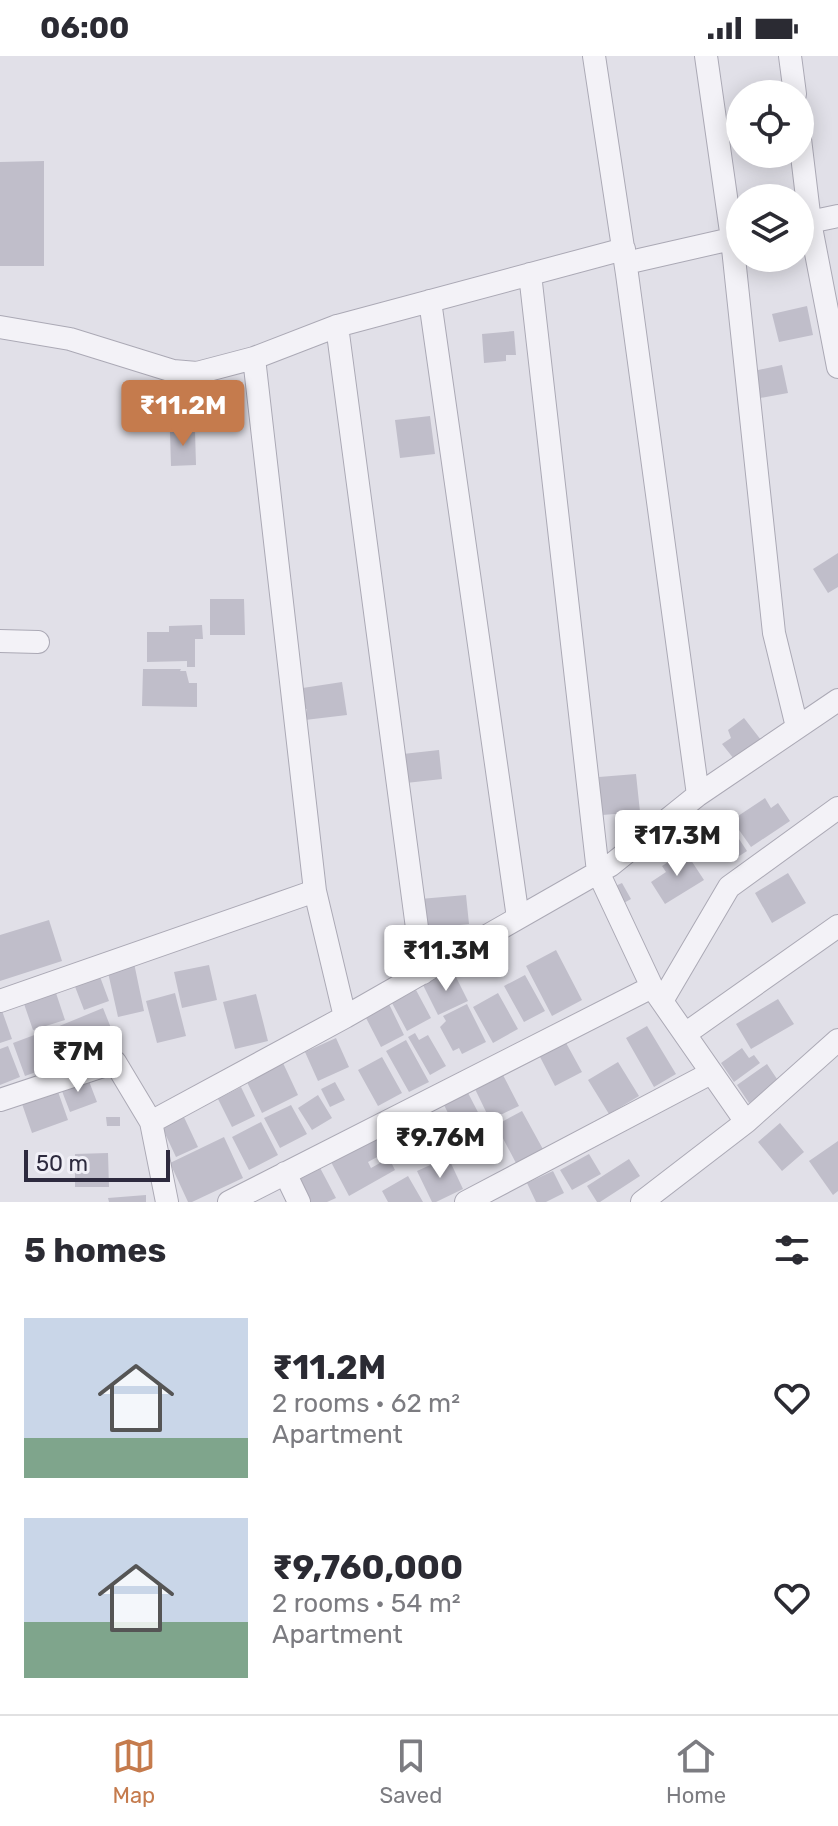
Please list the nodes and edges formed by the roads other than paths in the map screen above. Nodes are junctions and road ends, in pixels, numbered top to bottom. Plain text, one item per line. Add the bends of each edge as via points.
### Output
1 (594, 56) edge
2 (706, 56) edge
3 (790, 56) edge
4 (793, 80) edge
5 (727, 184) edge
6 (838, 216) edge
7 (814, 221) edge
8 (726, 240) edge
9 (625, 256) junction
10 (814, 262) edge
11 (739, 272) edge
12 (530, 274) junction
13 (430, 301) junction
14 (337, 326) junction
15 (0, 327) edge
16 (254, 358) junction
17 (838, 367) edge
18 (0, 641) edge
19 (38, 642) dead end
20 (838, 700) edge
21 (797, 727) junction
22 (698, 795) junction
23 (838, 808) edge
24 (598, 872) junction
25 (315, 891) junction
26 (518, 918) junction
27 (838, 926) edge
28 (423, 973) junction
29 (657, 994) junction
30 (0, 1001) edge
31 (345, 1017) junction
32 (685, 1034) junction
33 (838, 1040) edge
34 (711, 1073) junction
35 (0, 1100) edge
36 (151, 1122) junction
37 (746, 1122) junction
38 (285, 1173) junction
39 (167, 1202) edge
40 (229, 1202) edge
41 (299, 1202) edge
42 (466, 1202) edge
43 (642, 1202) edge

1 - 9 street
2 - 5 street
3 - 4 street
6 - 7 street
8 - 9 street
9 - 12 street
9 - 22 street
10 - 17 street
11 - 21 street via 774,633
12 - 13 street
12 - 24 street
13 - 14 street
13 - 26 street
14 - 16 street
14 - 28 street
15 - 16 street via 70,339 184,373
16 - 25 street
18 - 19 street
20 - 21 street
21 - 22 street
22 - 24 street
23 - 29 street via 729,887
24 - 26 street
24 - 29 street
25 - 30 street
25 - 31 street
26 - 28 street
27 - 32 street
28 - 31 street
29 - 32 street
29 - 38 street
31 - 36 street
32 - 34 street
33 - 37 street
34 - 37 street
34 - 42 street
35 - 36 street via 115,1062
36 - 39 street
37 - 43 street
38 - 40 street
38 - 41 street

